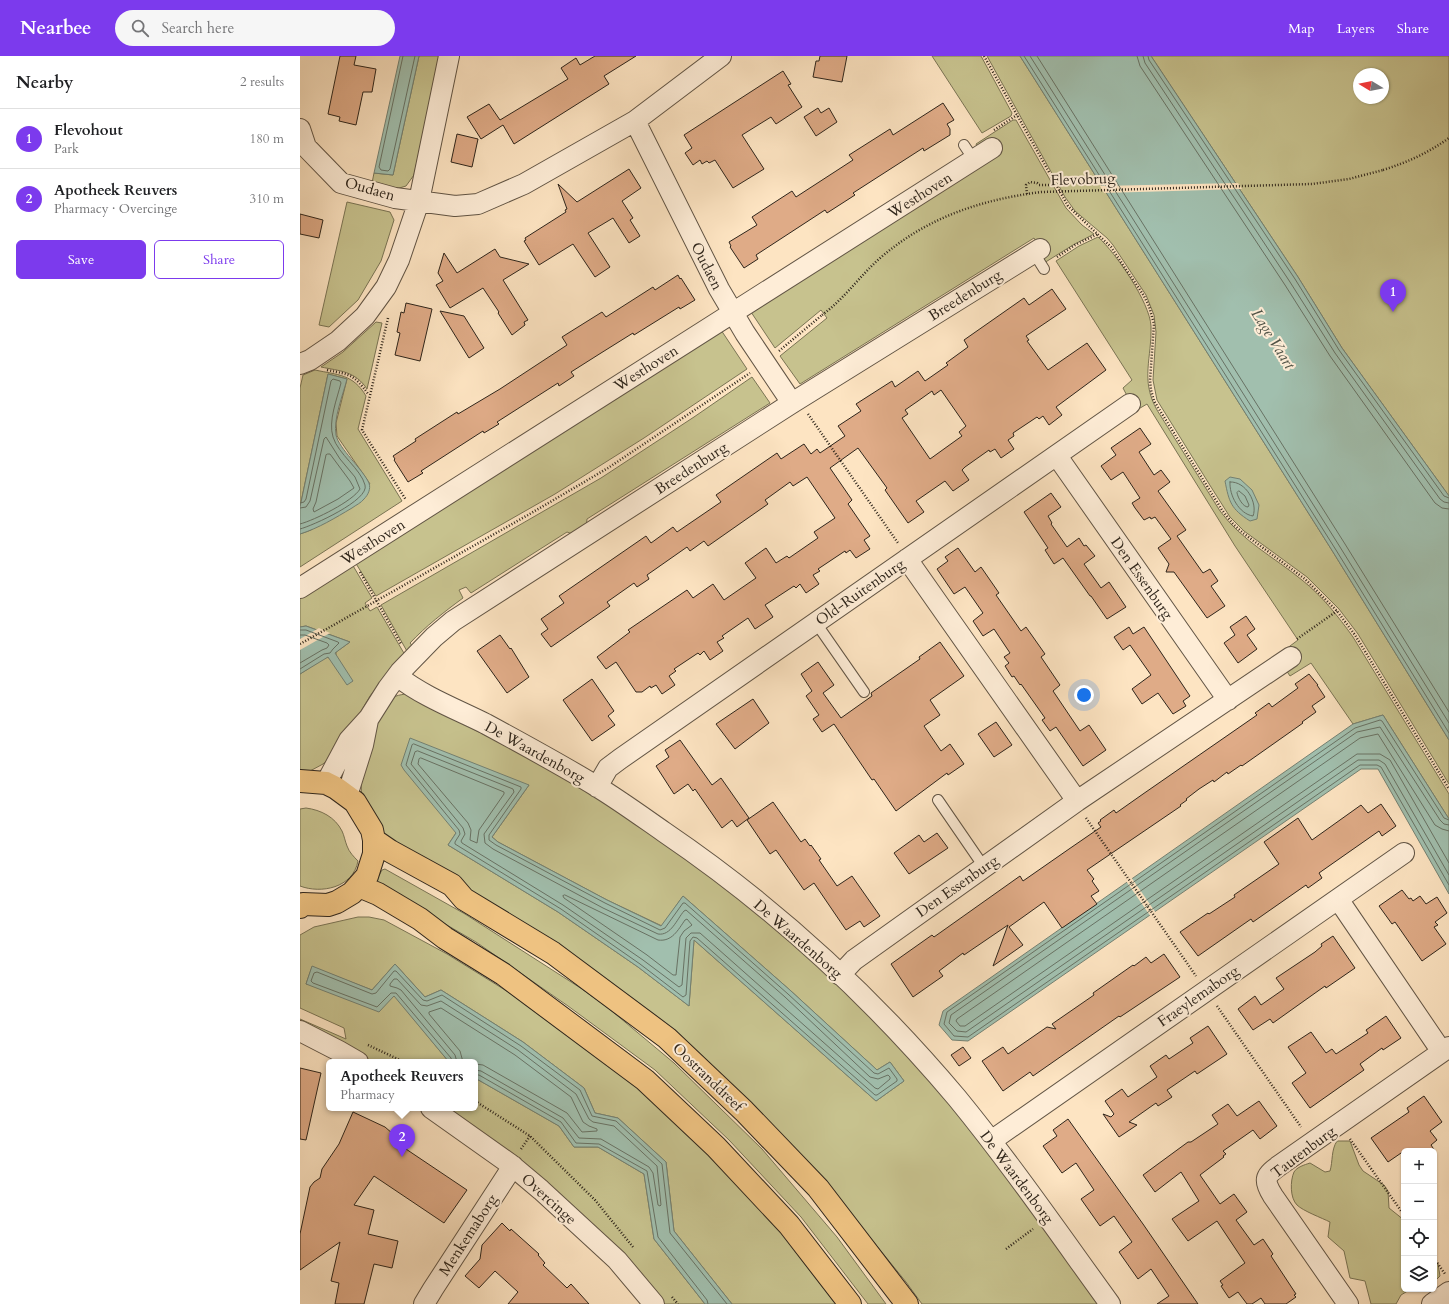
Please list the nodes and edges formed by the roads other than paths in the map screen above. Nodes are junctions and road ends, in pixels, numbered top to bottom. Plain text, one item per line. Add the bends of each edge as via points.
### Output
1 (449, 56) edge
2 (721, 56) edge
3 (635, 121) junction
4 (300, 129) edge
5 (992, 148) dead end
6 (419, 201) junction
7 (1043, 257) road end
8 (733, 313) junction
9 (305, 362) edge
10 (1130, 404) dead end
11 (799, 407) junction
12 (1057, 456) junction
13 (903, 552) junction
14 (300, 588) edge
15 (816, 623) junction
16 (1291, 650) road end
17 (396, 676) junction
18 (864, 692) dead end
19 (1228, 700) junction
20 (369, 718) junction
21 (300, 781) edge
22 (597, 787) junction
23 (315, 791) edge
24 (347, 796) junction
25 (938, 800) dead end
26 (1077, 801) junction
27 (374, 847) junction
28 (1404, 853) dead end
29 (984, 867) junction
30 (362, 895) junction
31 (1338, 899) junction
32 (301, 907) edge
33 (840, 975) junction
34 (300, 1031) edge
35 (1446, 1049) edge
36 (353, 1059) edge
37 (435, 1111) edge
38 (991, 1141) junction
39 (513, 1166) junction
40 (1447, 1284) edge
41 (661, 1298) edge
42 (424, 1304) edge
43 (850, 1304) edge
44 (907, 1304) edge
45 (1110, 1304) edge
46 (1348, 1304) edge
47 (1432, 1304) edge

1 - 6 street
2 - 3 street, Oudaen
3 - 6 street, Oudaen via 524,184 478,204 455,206
3 - 8 street, Oudaen
4 - 6 street, Oudaen via 306,146 342,183 395,198
5 - 8 street, Westhoven via 969,152
6 - 9 street via 399,260 386,287 365,316 338,341
7 - 11 street, Breedenburg
8 - 11 street, Oudaen via 756,351
8 - 14 street, Westhoven
10 - 12 street, Old-Ruitenburg
11 - 17 street, Breedenburg via 462,614 434,637
12 - 13 street, Old-Ruitenburg
12 - 19 street, Den Essenburg
13 - 15 street, Old-Ruitenburg
13 - 26 street
15 - 18 lane
15 - 22 street, Old-Ruitenburg via 608,768
16 - 19 street, Den Essenburg
17 - 20 street, Breedenburg
17 - 22 street, De Waardenborg via 411,688 484,724
19 - 26 street, Den Essenburg
20 - 23 street, Breedenburg via 350,740
20 - 24 street, Breedenburg
21 - 23 main road
22 - 33 street, De Waardenborg via 718,871 793,932
23 - 24 main road
23 - 27 main road, Oostranddreef via 343,812 356,830 363,847
24 - 27 main road via 361,810 372,830
25 - 29 lane
26 - 29 street, Den Essenburg
27 - 30 main road
27 - 44 main road, Oostranddreef via 386,863 448,896 464,899 553,953 667,1038 744,1111 818,1188
28 - 31 street, Fraeylemaborg
29 - 33 street, Den Essenburg via 854,960
30 - 32 main road via 329,916 315,916
30 - 43 main road via 378,894 420,919 445,938 503,974 645,1080 716,1147 789,1225
31 - 35 street, Tautenburg
31 - 38 street, Fraeylemaborg
33 - 38 street, De Waardenborg via 908,1043
34 - 36 street
35 - 46 street, Tautenburg via 1280,1165 1266,1179 1269,1190
37 - 39 street, Overcinge
38 - 45 street, De Waardenborg
39 - 41 street, Overcinge
39 - 42 street, Menkemaborg
40 - 47 street

